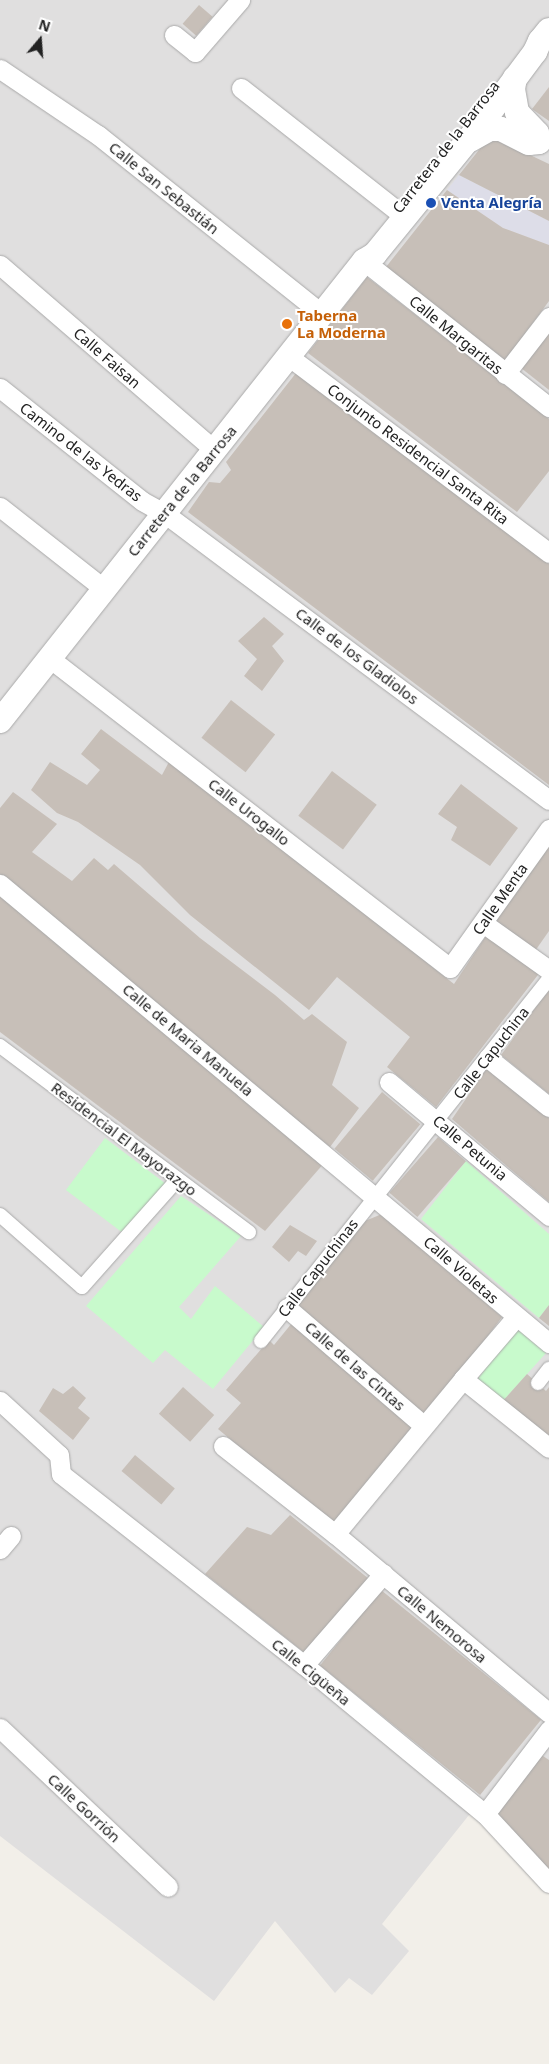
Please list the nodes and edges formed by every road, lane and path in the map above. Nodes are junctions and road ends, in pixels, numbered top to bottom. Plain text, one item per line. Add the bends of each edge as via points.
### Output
1 (240, 0) edge
2 (174, 35) dead end
3 (544, 35) edge
4 (0, 70) edge
5 (515, 78) junction
6 (241, 88) dead end
7 (495, 109) junction
8 (544, 145) edge
9 (396, 210) junction
10 (364, 261) junction
11 (0, 265) edge
12 (322, 314) junction
13 (549, 317) edge
14 (288, 356) junction
15 (505, 374) junction
16 (0, 388) edge
17 (549, 407) edge
18 (214, 450) junction
19 (0, 507) edge
20 (164, 513) junction
21 (549, 553) edge
22 (103, 588) junction
23 (48, 657) junction
24 (2, 715) edge
25 (549, 800) edge
26 (549, 829) edge
27 (0, 884) edge
28 (483, 923) junction
29 (450, 968) joint
30 (549, 970) edge
31 (549, 979) edge
32 (0, 1046) edge
33 (488, 1058) junction
34 (389, 1082) dead end
35 (549, 1107) edge
36 (438, 1121) junction
37 (178, 1179) junction
38 (375, 1196) junction
39 (0, 1215) edge
40 (549, 1216) edge
41 (249, 1232) dead end
42 (287, 1308) junction
43 (516, 1317) junction
44 (261, 1341) dead end
45 (549, 1343) edge
46 (549, 1369) edge
47 (463, 1379) junction
48 (538, 1383) dead end
49 (0, 1401) edge
50 (423, 1425) junction
51 (223, 1446) dead end
52 (549, 1448) edge
53 (336, 1534) junction
54 (383, 1574) junction
55 (304, 1665) junction
56 (549, 1713) edge
57 (0, 1728) edge
58 (549, 1730) edge
59 (485, 1814) junction
60 (549, 1883) edge
61 (168, 1887) dead end

1 - 2 street via 195,52
3 - 5 street, Carretera de la Barrosa
3 - 7 street, Carretera de la Barrosa via 527,47
4 - 12 street, Calle San Sebastián via 98,135
5 - 7 street, Carretera de la Barrosa
5 - 8 street via 513,90 517,112
6 - 9 street
7 - 8 street via 529,143
7 - 9 street, Carretera de la Barrosa
7 - 10 street, Carretera de la Barrosa via 490,129 464,145 375,254
9 - 10 street, Carretera de la Barrosa via 366,249
10 - 12 street, Carretera de la Barrosa
10 - 15 street, Calle Margaritas
11 - 18 street, Calle Faisan
12 - 14 street, Carretera de la Barrosa
13 - 15 street
14 - 18 street, Carretera de la Barrosa
14 - 21 street, Conjunto Residencial Santa Rita
15 - 17 street, Calle Margaritas
16 - 20 street, Camino de las Yedras via 142,500
18 - 20 street, Carretera de la Barrosa
19 - 22 street
20 - 22 street, Carretera de la Barrosa
20 - 25 street, Calle de los Gladiolos
22 - 23 street, Carretera de la Barrosa
23 - 24 street, Carretera de la Barrosa
23 - 29 street, Calle Urogallo
26 - 28 street, Calle Menta
27 - 38 street, Calle de Maria Manuela
28 - 29 street, Calle Menta
28 - 30 street
31 - 33 street, Calle Capuchina
32 - 37 street, Residencial El Mayorazgo
33 - 35 street
33 - 36 street, Calle Capuchina
34 - 36 street, Calle Petunia
36 - 38 street, Calle Capuchina
36 - 40 street, Calle Petunia
37 - 39 street via 82,1287
37 - 41 street, Residencial El Mayorazgo
38 - 42 street, Calle Capuchinas
38 - 43 street, Calle Violetas
42 - 44 street, Calle Capuchinas
42 - 50 street, Calle de las Cintas
43 - 45 street, Calle Violetas
43 - 47 street
46 - 48 street
47 - 50 street
47 - 52 street
49 - 55 street, Calle Cigüeña via 59,1455 61,1474
50 - 53 street
51 - 53 street, Calle Nemorosa
53 - 54 street, Calle Nemorosa
54 - 55 street
54 - 56 street, Calle Nemorosa
55 - 59 street, Calle Cigüeña
57 - 61 street, Calle Gorrión
58 - 59 street
59 - 60 street, Calle Cigüeña

